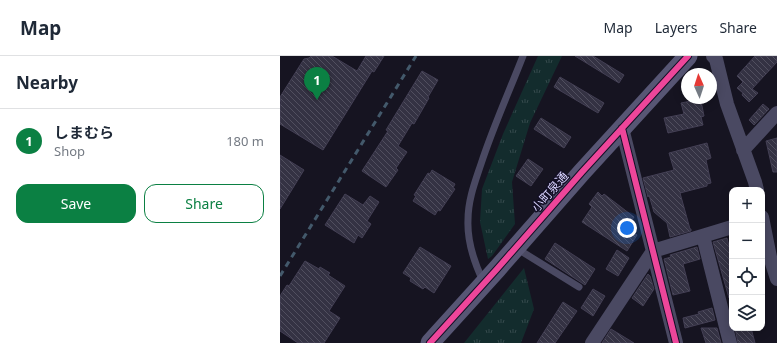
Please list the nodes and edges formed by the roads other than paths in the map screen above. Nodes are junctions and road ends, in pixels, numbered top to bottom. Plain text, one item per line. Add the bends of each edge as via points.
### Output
1 (523, 56) edge
2 (688, 56) edge
3 (713, 56) edge
4 (777, 113) edge
5 (622, 128) junction
6 (743, 150) junction
7 (756, 187) edge
8 (763, 223) edge
9 (729, 228) edge
10 (703, 236) junction
11 (516, 248) junction
12 (653, 251) junction
13 (777, 279) edge
14 (484, 284) junction
15 (579, 287) dead end
16 (430, 343) edge
17 (592, 343) edge
18 (676, 343) edge
19 (730, 343) edge

1 - 14 lane via 492,132 472,191 468,220 470,245
2 - 5 street, 小町泉通
3 - 6 street
4 - 6 street
5 - 11 street, 小町泉通
5 - 12 street
6 - 7 street
8 - 13 street
9 - 10 street
10 - 12 street
10 - 19 street
11 - 14 street, 小町泉通
11 - 15 lane
12 - 17 street
12 - 18 street
14 - 16 street, 小町泉通

